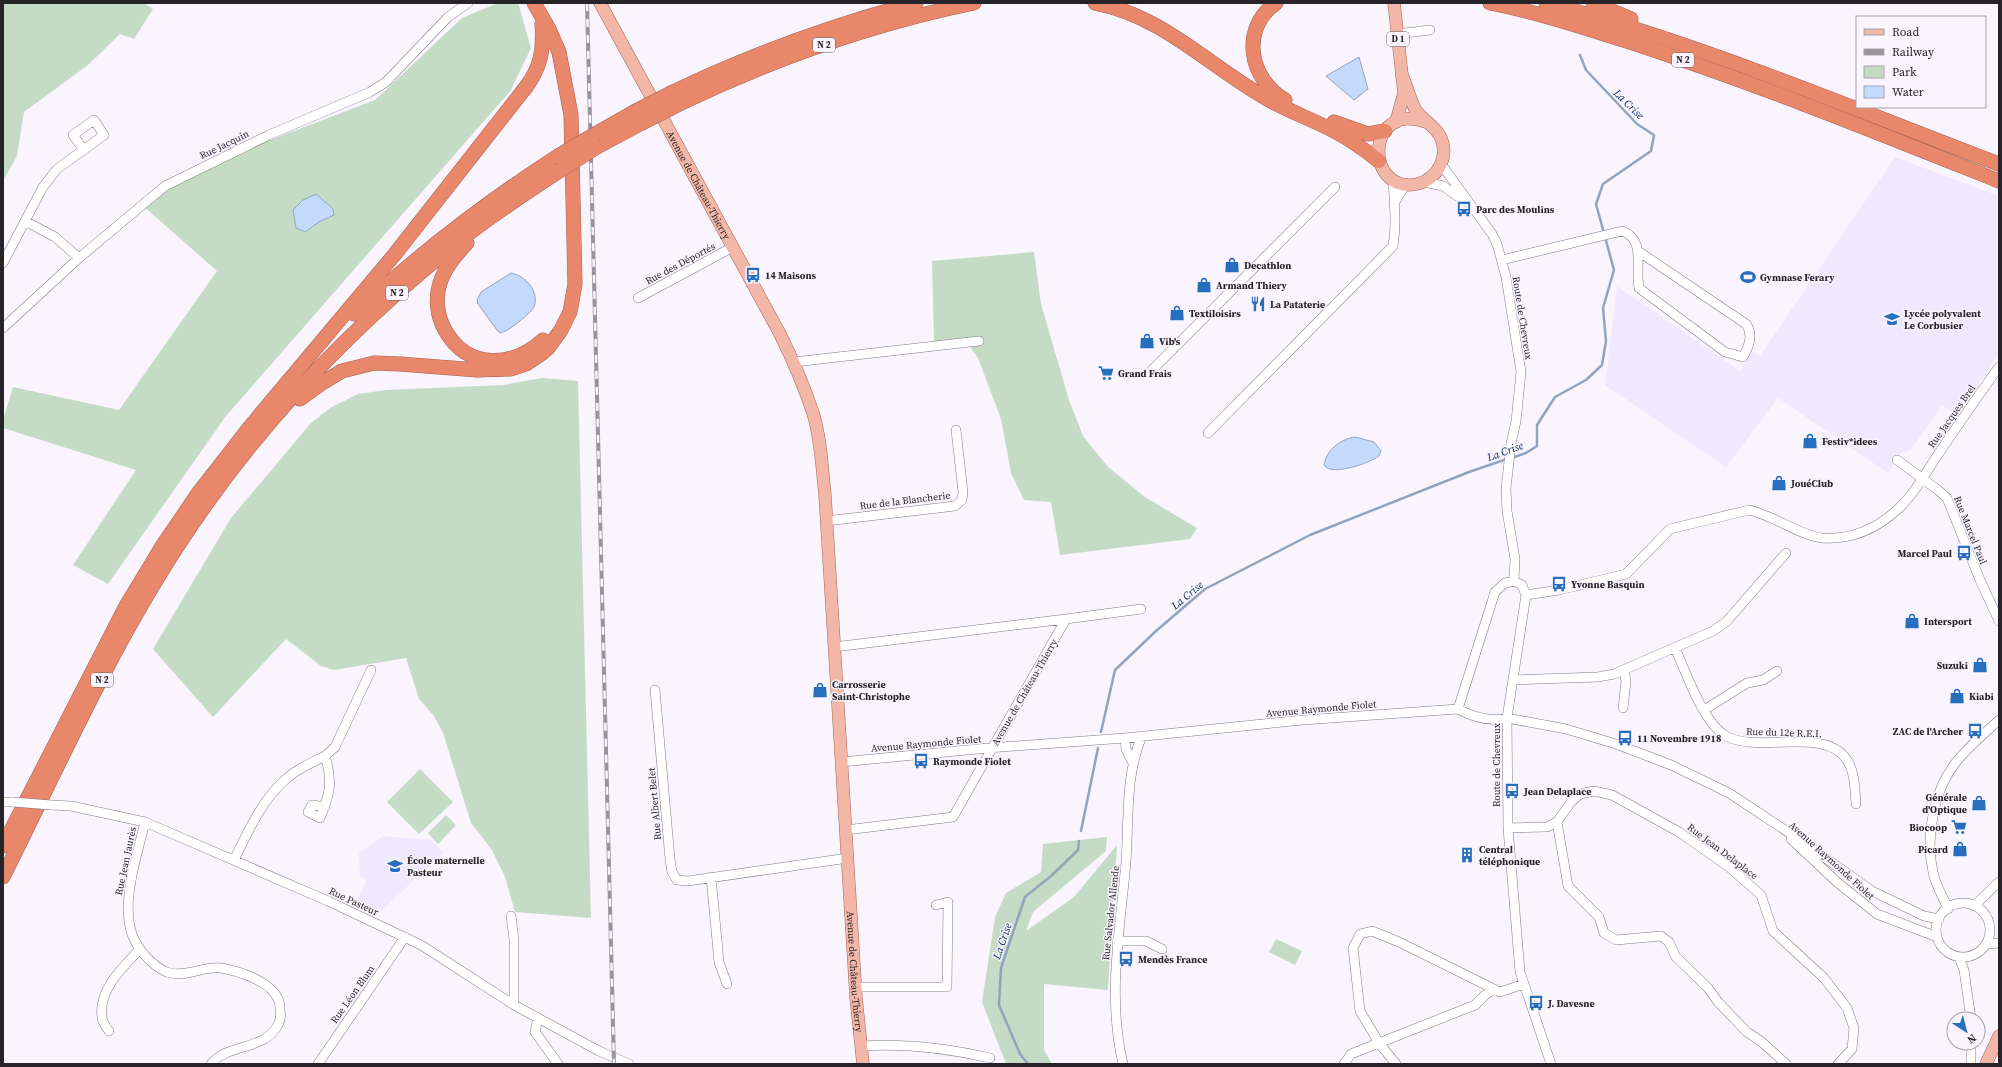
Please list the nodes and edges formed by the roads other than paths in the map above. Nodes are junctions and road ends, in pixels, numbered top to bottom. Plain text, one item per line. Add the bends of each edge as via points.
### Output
1 (468, 3) edge
2 (916, 3) edge
3 (974, 3) edge
4 (1095, 3) edge
5 (1276, 3) edge
6 (1394, 3) edge
7 (1490, 3) edge
8 (1546, 3) edge
9 (1593, 3) edge
10 (602, 5) edge
11 (536, 6) edge
12 (542, 24) junction
13 (1430, 30) dead end
14 (1397, 34) junction
15 (1727, 60) junction
16 (1402, 75) junction
17 (676, 98) junction
18 (637, 118) junction
19 (1396, 122) junction
20 (1426, 122) junction
21 (1385, 131) junction
22 (84, 150) dead end
23 (1379, 161) junction
24 (1441, 164) junction
25 (1999, 164) edge
26 (1392, 179) junction
27 (1999, 181) edge
28 (1424, 182) junction
29 (1406, 184) junction
30 (1335, 187) dead end
31 (1395, 202) junction
32 (1469, 204) junction
33 (497, 212) junction
34 (25, 221) junction
35 (733, 247) junction
36 (1638, 251) junction
37 (79, 258) junction
38 (1502, 260) junction
39 (3, 263) edge
40 (638, 298) dead end
41 (3, 328) edge
42 (979, 341) dead end
43 (794, 362) junction
44 (1999, 367) edge
45 (1149, 373) dead end
46 (295, 374) junction
47 (956, 430) dead end
48 (1208, 433) dead end
49 (257, 438) junction
50 (1897, 460) dead end
51 (1922, 478) junction
52 (826, 521) junction
53 (1786, 553) dead end
54 (1514, 581) junction
55 (1526, 595) junction
56 (1141, 609) dead end
57 (1066, 619) junction
58 (1999, 621) edge
59 (834, 647) junction
60 (1675, 648) junction
61 (371, 670) dead end
62 (1624, 671) junction
63 (1778, 671) dead end
64 (1513, 680) junction
65 (655, 690) dead end
66 (1623, 708) dead end
67 (1458, 709) junction
68 (1704, 710) junction
69 (1507, 718) junction
70 (1999, 720) edge
71 (1142, 736) junction
72 (1125, 738) junction
73 (992, 748) junction
74 (325, 756) junction
75 (841, 762) junction
76 (1133, 763) junction
77 (3, 802) edge
78 (1856, 804) dead end
79 (325, 807) dead end
80 (145, 822) junction
81 (1557, 822) junction
82 (1778, 827) junction
83 (1508, 828) junction
84 (846, 830) junction
85 (3, 846) edge
86 (848, 858) junction
87 (234, 860) junction
88 (3, 877) edge
89 (712, 877) junction
90 (1999, 882) edge
91 (936, 905) dead end
92 (1974, 906) junction
93 (1948, 909) junction
94 (510, 916) dead end
95 (1939, 919) junction
96 (1990, 925) junction
97 (1999, 930) edge
98 (405, 937) junction
99 (1938, 937) junction
100 (1117, 941) junction
101 (1999, 943) edge
102 (1987, 944) junction
103 (140, 949) junction
104 (1162, 949) dead end
105 (1959, 957) junction
106 (727, 984) dead end
107 (1524, 984) junction
108 (856, 987) junction
109 (1494, 989) junction
110 (514, 1005) junction
111 (1970, 1011) edge
112 (538, 1018) junction
113 (108, 1031) dead end
114 (1999, 1036) edge
115 (1379, 1043) junction
116 (861, 1046) junction
117 (1971, 1051) edge
118 (990, 1058) dead end
119 (555, 1060) edge
120 (211, 1064) edge
121 (318, 1064) edge
122 (546, 1064) edge
123 (629, 1064) edge
124 (864, 1064) edge
125 (1123, 1064) edge
126 (1344, 1064) edge
127 (1396, 1064) edge
128 (1551, 1064) edge
129 (1786, 1064) edge
130 (1838, 1064) edge
131 (1971, 1064) edge
132 (1986, 1064) edge

1 - 37 street, Rue Jacquin via 448,17 381,85 269,135 165,186
2 - 17 highway, N 2 via 836,26 769,50
3 - 17 highway, N 2 via 839,39
4 - 23 highway via 1125,11 1151,22 1254,91 1342,135
5 - 21 highway via 1260,19 1253,43 1254,60 1259,75 1266,84 1284,100 1346,127 1368,134
6 - 14 main road, D 1
7 - 27 highway, N 2 via 1581,27 1723,73
8 - 15 highway, N 2
9 - 15 highway
10 - 35 main road, Avenue de Château-Thierry
11 - 12 highway
11 - 49 highway via 550,28 559,52 571,115 575,284 570,312 555,339 533,360 504,370 388,363 352,368 312,389
12 - 33 highway via 559,72 564,102 569,194 569,283 562,310 544,338 520,356 493,360 470,356 452,340 440,317 438,295 442,278 450,263
12 - 46 highway via 541,59 533,78 395,254
13 - 14 street
14 - 16 main road, D 1
15 - 25 highway, N 2
16 - 19 main road, D 1 via 1404,93
16 - 20 main road, D 1 via 1415,109
17 - 18 highway, N 2, bridge
18 - 33 highway, N 2, bridge
18 - 46 highway, N 2, bridge via 597,133 482,207 428,249 353,316
19 - 20 main road via 1416,119
19 - 21 main road
20 - 24 main road via 1440,136 1444,155
21 - 23 main road via 1379,145
22 - 34 street via 57,169 43,187
23 - 26 main road
24 - 28 main road via 1437,172
24 - 32 street, Route de Chevreux
26 - 29 main road
26 - 31 street
28 - 29 main road
28 - 32 street, Route de Chevreux via 1443,186
29 - 31 street
30 - 45 street
31 - 48 street via 1393,246 1386,255
32 - 38 street, Route de Chevreux via 1485,222
33 - 49 highway, N 2 via 369,318 307,381
34 - 37 street via 55,237
34 - 39 street
35 - 40 street, Rue des Déportés
35 - 43 main road, Avenue de Château-Thierry
36 - 36 street via 1636,276 1643,293 1725,352 1743,357 1749,348 1750,338 1750,329 1746,324
36 - 38 street via 1635,238 1622,231
37 - 41 street, Rue Jacquin
38 - 54 street, Route de Chevreux via 1521,372 1508,469 1507,504 1515,560
42 - 43 street
43 - 52 main road, Avenue de Château-Thierry via 813,414 818,436
44 - 51 street, Rue Jacques Brel
46 - 85 highway, N 2 via 229,453 161,548 101,652
47 - 52 street, Rue de la Blancherie via 963,492 962,500 955,506
49 - 88 highway, N 2 via 192,525 147,597 114,655
50 - 51 street, Rue Marcel Paul
51 - 55 street, Rue Jacques Brel via 1898,510 1853,536 1820,538 1761,512 1748,510 1670,529 1626,574
51 - 58 street, Rue Marcel Paul via 1947,498 1993,612
52 - 59 main road, Avenue de Château-Thierry
53 - 60 street via 1727,621 1713,631
54 - 55 street via 1522,585
54 - 67 street via 1505,583 1495,592
55 - 64 street, Route de Chevreux
56 - 57 street
57 - 59 street
57 - 73 street, Avenue de Château-Thierry
59 - 75 main road, Avenue de Château-Thierry
60 - 62 street
60 - 68 street, Rue du 12e R.E.I.
61 - 74 street via 335,747
62 - 64 street via 1598,677
62 - 66 street via 1626,681
63 - 68 street via 1763,680 1747,683
64 - 69 street, Route de Chevreux
65 - 89 street, Rue Albert Belet via 672,872 674,877 681,881
67 - 69 street, Avenue Raymonde Fiolet via 1480,718
67 - 71 street, Avenue Raymonde Fiolet via 1303,720
68 - 78 street, Rue du 12e R.E.I. via 1726,736 1742,741 1819,743 1837,749 1847,760 1854,780
69 - 82 street, Avenue Raymonde Fiolet via 1566,729 1616,744 1671,765 1729,793
69 - 83 street, Route de Chevreux
70 - 93 street via 1957,761 1941,789 1932,822 1929,845 1933,873
71 - 72 street, Avenue Raymonde Fiolet
71 - 76 street, Rue Salvador Allende
72 - 73 street, Avenue Raymonde Fiolet
72 - 76 street via 1126,749
73 - 75 street, Avenue Raymonde Fiolet
73 - 84 street, Avenue de Château-Thierry via 953,817
74 - 79 street via 330,771 330,796
74 - 87 street via 303,766 285,780 260,809
75 - 84 main road, Avenue de Château-Thierry
76 - 100 street, Rue Salvador Allende
77 - 80 street, Rue Pasteur, bridge via 71,806
80 - 87 street, Rue Pasteur
80 - 103 street, Rue Jean Jaurès via 127,904 129,923 134,940
81 - 83 street via 1546,827
81 - 129 street via 1568,886 1599,917 1604,933 1616,940 1661,936 1669,942 1676,957 1747,1032
81 - 130 street, Rue Jean Delaplace via 1580,794 1594,791 1612,795 1679,832 1729,867 1761,895 1773,931 1824,978 1847,1008 1854,1028 1852,1049
82 - 95 street, Avenue Raymonde Fiolet via 1872,891 1924,916
82 - 99 street, Avenue Raymonde Fiolet via 1838,883 1877,914
83 - 107 street, Route de Chevreux via 1518,957
84 - 86 main road, Avenue de Château-Thierry
86 - 89 street, Rue Albert Belet
86 - 108 main road, Avenue de Château-Thierry
87 - 98 street, Rue Pasteur
89 - 106 street via 719,962
90 - 92 street
91 - 108 street via 948,902 947,987
92 - 93 street via 1960,904
92 - 96 street via 1984,913
93 - 95 street
94 - 110 street via 514,940
95 - 99 street
96 - 97 street
96 - 102 street
98 - 110 street, Rue Pasteur
98 - 121 street, Rue Léon Blum
99 - 105 street via 1945,950
100 - 104 street via 1146,941
100 - 125 street, Rue Salvador Allende via 1114,982 1116,1029
101 - 102 street
102 - 105 street via 1975,954
103 - 113 street via 119,970 104,999 102,1018
103 - 120 street, Rue Jean Jaurès via 155,965 168,973 180,975 221,968 260,981 271,988 279,999 281,1015 278,1025 270,1035 261,1041 218,1056
105 - 111 street via 1964,970
107 - 109 street via 1500,992
107 - 128 street, Route de Chevreux
108 - 116 main road, Avenue de Château-Thierry
109 - 115 street via 1475,1005
109 - 115 street via 1372,930 1360,934 1354,948 1360,1011
110 - 112 street, Rue Pasteur
112 - 119 street via 535,1032
112 - 123 street, Rue Pasteur
114 - 132 main road
115 - 126 street via 1351,1054
115 - 127 street
116 - 118 street via 916,1045 957,1050
116 - 124 main road, Avenue de Château-Thierry
117 - 131 street
119 - 122 street

